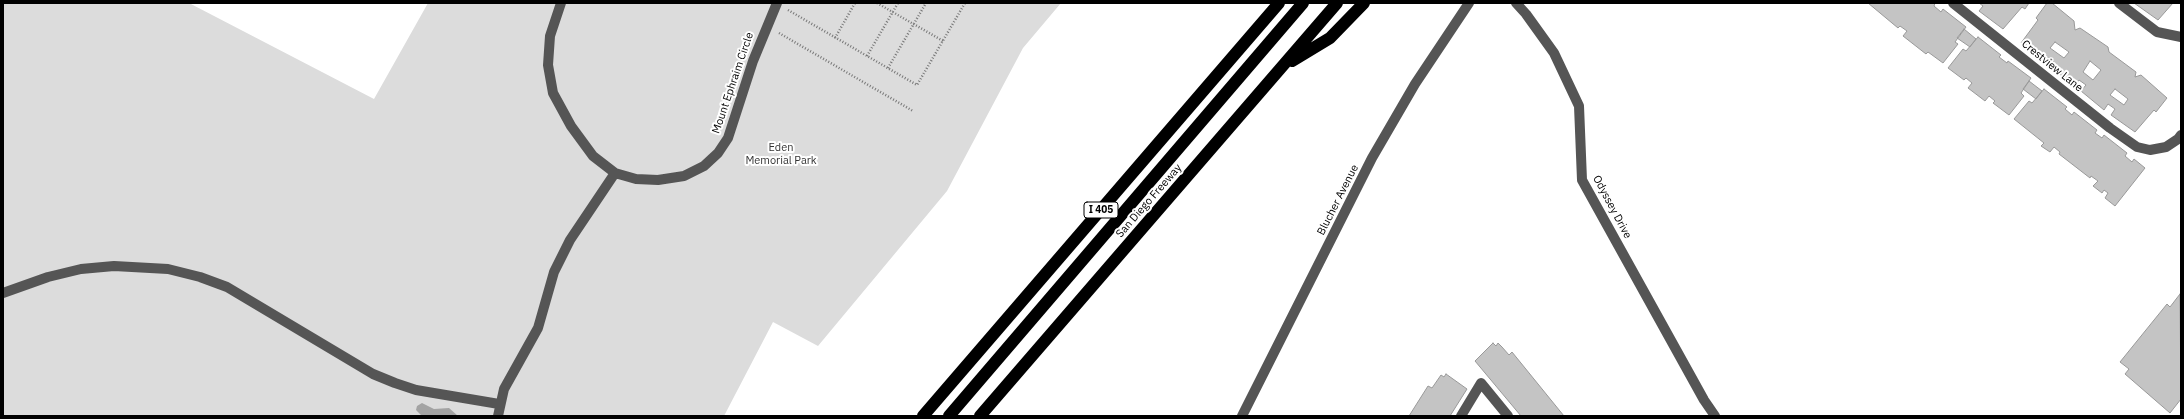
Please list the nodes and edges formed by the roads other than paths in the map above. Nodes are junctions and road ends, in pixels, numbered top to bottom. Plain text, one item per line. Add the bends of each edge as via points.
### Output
1 (561, 3) edge
2 (777, 3) edge
3 (1280, 3) edge
4 (1303, 3) edge
5 (1337, 3) edge
6 (1364, 3) edge
7 (1469, 3) edge
8 (1516, 3) edge
9 (1953, 3) edge
10 (2119, 3) edge
11 (2181, 37) edge
12 (1284, 65) junction
13 (2181, 135) edge
14 (615, 173) junction
15 (3, 293) edge
16 (499, 404) junction
17 (498, 416) edge
18 (923, 416) edge
19 (949, 416) edge
20 (980, 416) edge
21 (1242, 416) edge
22 (1461, 416) edge
23 (1508, 416) edge
24 (1715, 416) edge

1 - 14 street, Mount Ephraim Circle via 550,36 548,65 553,93 571,126 593,156
2 - 14 street, Mount Ephraim Circle via 753,61 734,123 718,153 704,166 684,176 644,180
3 - 18 highway, I 405
4 - 19 highway
5 - 12 highway, San Diego Freeway
6 - 12 highway via 1330,38
7 - 21 street, Blucher Avenue via 1415,84 1372,158
8 - 24 street, Odyssey Drive via 1554,54 1579,106 1582,180
9 - 13 street, Crestview Lane via 2137,147 2150,150 2166,147
10 - 11 street via 2157,32
12 - 20 highway, San Diego Freeway
14 - 16 street via 554,272 538,328 513,370
15 - 16 street via 48,277 82,269 114,266 168,269 227,287 373,374 395,384
16 - 17 street
22 - 23 street via 1481,383

